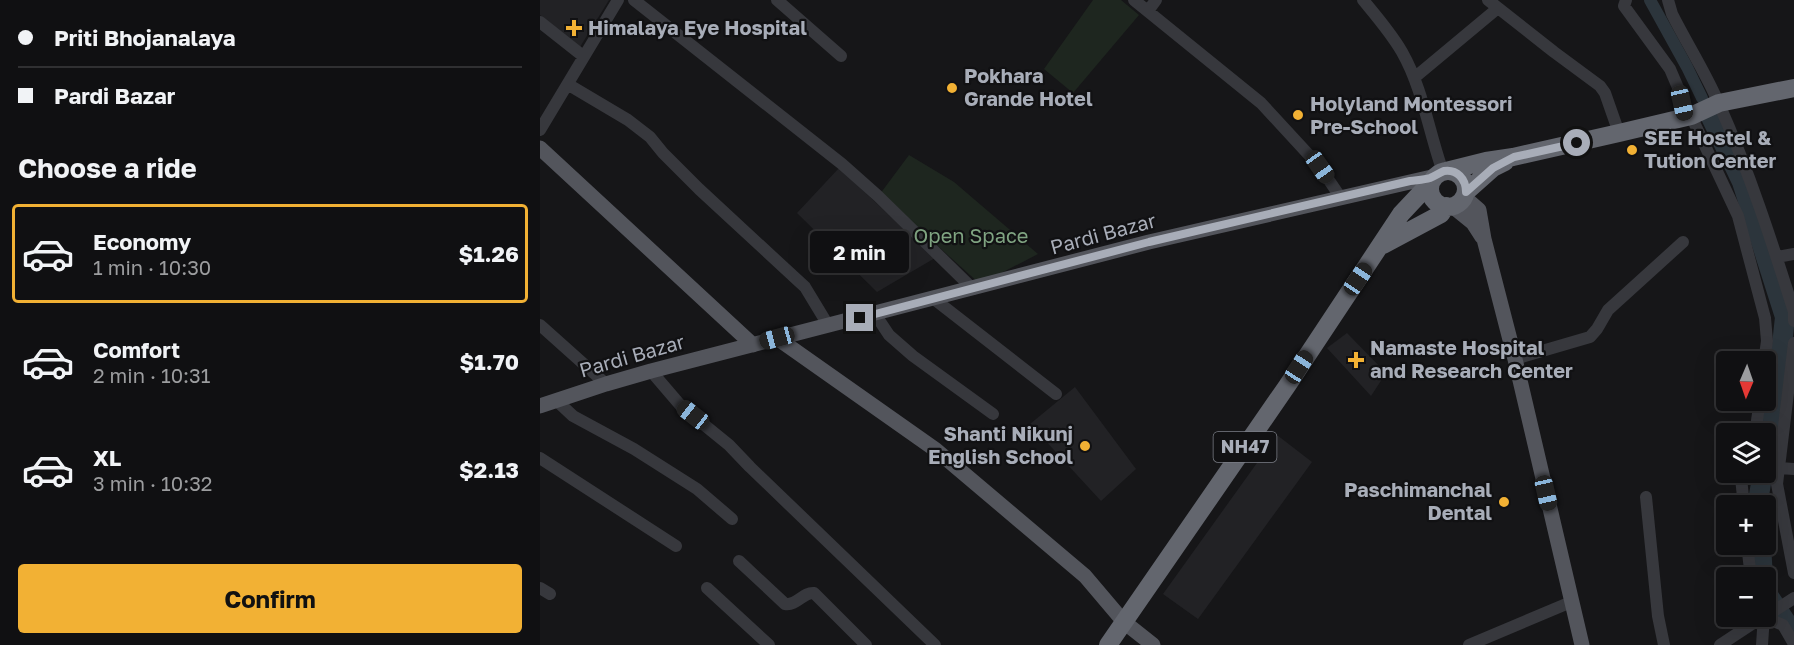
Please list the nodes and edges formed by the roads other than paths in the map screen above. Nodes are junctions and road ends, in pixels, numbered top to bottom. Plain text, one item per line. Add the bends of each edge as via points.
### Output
1 (618, 0) edge
2 (634, 0) edge
3 (777, 0) edge
4 (1134, 0) edge
5 (1156, 0) edge
6 (1363, 0) edge
7 (1668, 0) edge
8 (1623, 2) edge
9 (1493, 4) edge
10 (1148, 11) junction
11 (540, 22) edge
12 (583, 56) junction
13 (841, 56) dead end
14 (1414, 78) junction
15 (569, 84) junction
16 (1794, 88) edge
17 (1719, 103) junction
18 (1690, 116) junction
19 (540, 130) edge
20 (1619, 133) junction
21 (540, 148) edge
22 (1514, 157) junction
23 (1439, 175) junction
24 (1341, 198) junction
25 (1457, 200) junction
26 (1683, 242) dead end
27 (1379, 248) junction
28 (1794, 254) edge
29 (1777, 256) junction
30 (973, 289) junction
31 (934, 299) junction
32 (876, 314) junction
33 (1794, 321) edge
34 (828, 325) junction
35 (540, 326) edge
36 (777, 338) junction
37 (1794, 343) edge
38 (753, 345) junction
39 (1766, 351) edge
40 (1515, 359) junction
41 (651, 371) junction
42 (606, 384) junction
43 (1056, 394) dead end
44 (557, 401) junction
45 (540, 406) edge
46 (993, 414) dead end
47 (540, 458) edge
48 (1779, 468) junction
49 (1794, 469) edge
50 (1646, 497) dead end
51 (732, 519) dead end
52 (676, 546) dead end
53 (739, 561) dead end
54 (1794, 573) edge
55 (707, 588) dead end
56 (1790, 601) edge
57 (1571, 602) junction
58 (1776, 610) edge
59 (1776, 621) edge
60 (1124, 622) junction
61 (1749, 627) edge
62 (1764, 627) edge
63 (928, 643) edge
64 (1794, 644) edge
65 (770, 645) edge
66 (866, 645) edge
67 (1108, 645) edge
68 (1153, 645) edge
69 (1469, 645) edge
70 (1582, 645) edge
71 (1664, 645) edge
72 (1720, 645) edge
73 (1762, 645) edge

1 - 12 street
2 - 30 street via 842,164
3 - 13 street
4 - 10 street
5 - 10 street
6 - 14 street via 1403,53
7 - 17 street
8 - 18 street via 1670,69
9 - 14 street
9 - 20 street via 1600,86
10 - 24 street via 1261,103 1320,167
11 - 12 street
12 - 15 street
14 - 23 street
15 - 19 street
15 - 34 street via 650,137 699,189 805,287
16 - 17 highway, NH47
17 - 18 highway, NH47
17 - 29 street
18 - 20 highway, NH47
18 - 39 street via 1738,216 1765,318
20 - 22 highway, NH47
21 - 38 main road
22 - 23 highway, NH47
22 - 25 highway, NH47 via 1493,168
23 - 24 main road, Pardi Bazar
23 - 25 highway via 1461,176 1466,186
23 - 25 highway via 1431,186 1436,202
23 - 27 highway via 1401,214
24 - 30 main road, Pardi Bazar via 1149,242
25 - 27 highway, NH47 via 1441,214
25 - 40 main road via 1484,239
26 - 40 street via 1608,310 1590,337
27 - 60 highway, NH47
28 - 29 street
29 - 33 street
30 - 31 main road, Pardi Bazar
31 - 32 main road, Pardi Bazar
31 - 43 street
32 - 34 main road, Pardi Bazar
32 - 46 street via 889,335 913,356
34 - 36 main road, Pardi Bazar
35 - 42 street
36 - 38 main road, Pardi Bazar
36 - 60 main road via 936,450 1084,576
37 - 48 street
38 - 41 main road, Pardi Bazar
40 - 57 main road
41 - 42 main road, Pardi Bazar
41 - 63 street via 681,405 729,445
42 - 44 main road, Pardi Bazar
44 - 45 main road, Pardi Bazar
44 - 51 street via 573,416 697,489
47 - 52 street
48 - 49 street
48 - 54 street via 1777,484
50 - 71 street
53 - 66 street via 785,604 814,593
55 - 65 street
56 - 58 street
57 - 69 street
57 - 70 main road
59 - 64 street via 1783,625
60 - 67 highway, NH47
60 - 68 main road
61 - 72 street
62 - 73 street

